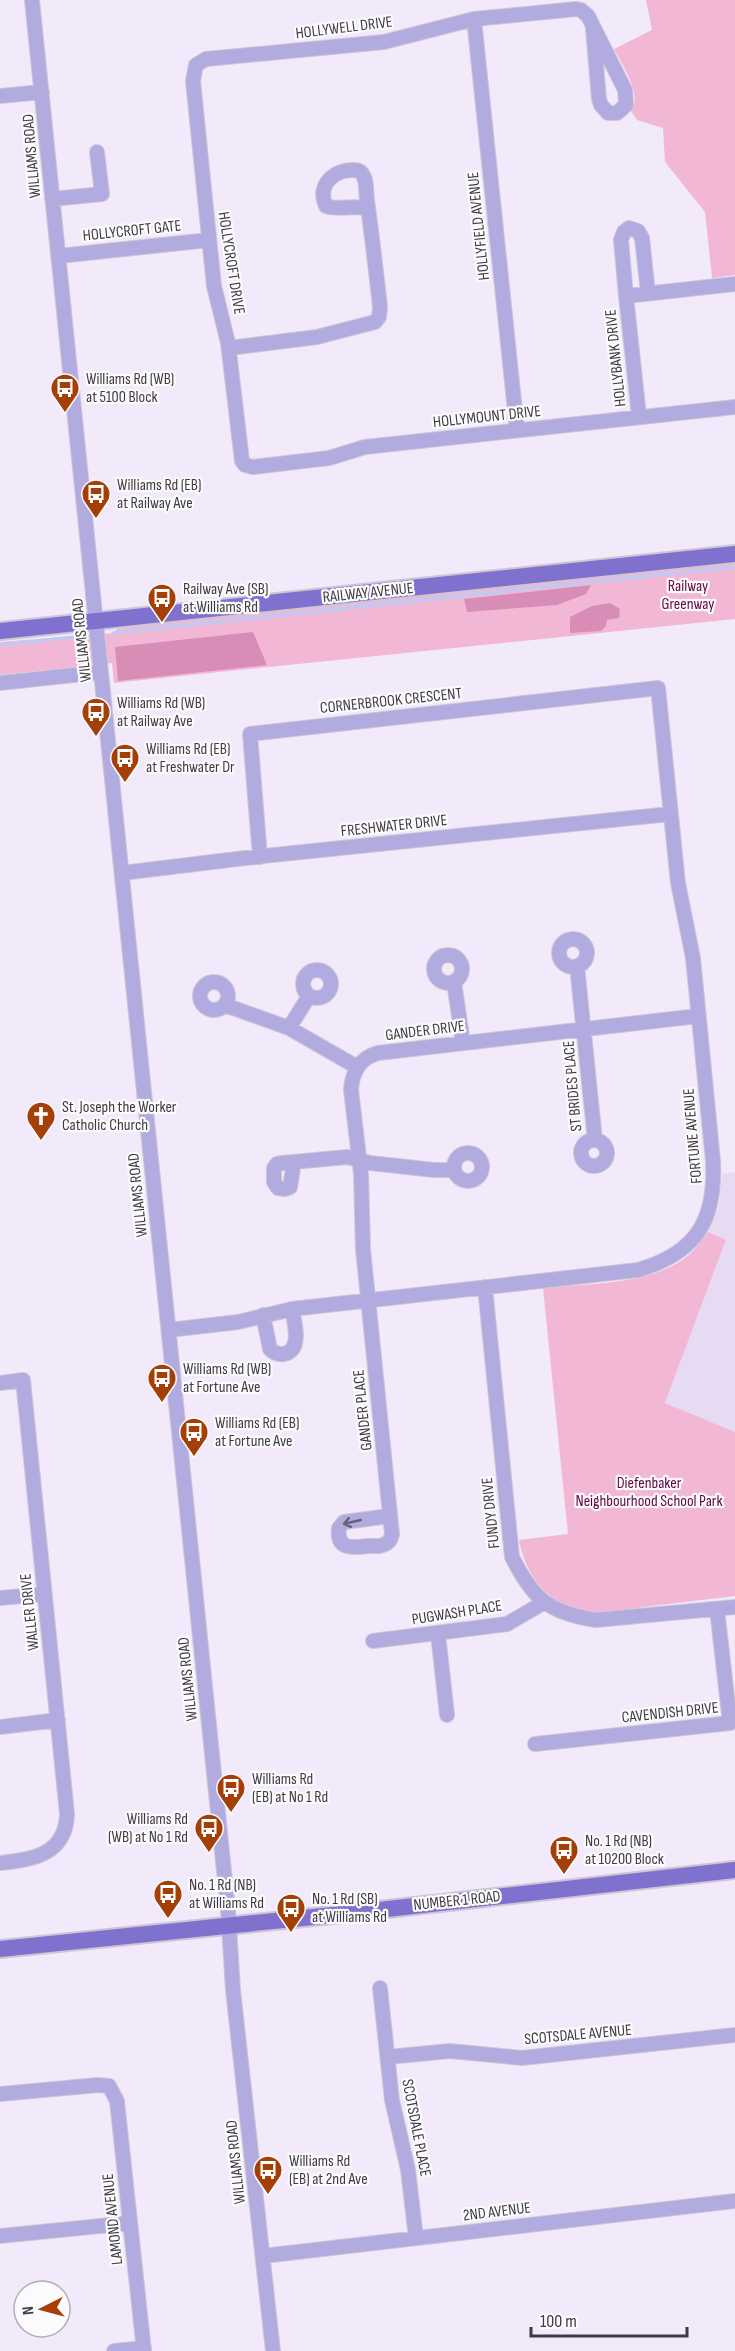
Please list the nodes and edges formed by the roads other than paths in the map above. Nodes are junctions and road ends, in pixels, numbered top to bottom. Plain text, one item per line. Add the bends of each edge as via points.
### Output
1 (32, 0) edge
2 (474, 19) junction
3 (593, 28) junction
4 (196, 65) joint
5 (42, 92) junction
6 (0, 96) edge
7 (97, 152) dead end
8 (52, 199) junction
9 (368, 209) dead end
10 (209, 240) junction
11 (59, 256) junction
12 (735, 284) edge
13 (648, 293) junction
14 (627, 296) junction
15 (229, 348) junction
16 (735, 407) edge
17 (639, 416) junction
18 (517, 430) junction
19 (245, 465) joint
20 (735, 554) edge
21 (96, 621) junction
22 (0, 631) edge
23 (101, 672) junction
24 (0, 683) edge
25 (658, 688) joint
26 (670, 814) junction
27 (260, 857) junction
28 (122, 873) junction
29 (577, 966) dead end
30 (454, 982) dead end
31 (309, 996) dead end
32 (225, 1005) dead end
33 (698, 1016) junction
34 (289, 1028) junction
35 (584, 1030) junction
36 (463, 1043) junction
37 (357, 1067) junction
38 (595, 1140) dead end
39 (359, 1160) junction
40 (294, 1162) dead end
41 (454, 1170) dead end
42 (485, 1287) junction
43 (368, 1300) junction
44 (292, 1309) junction
45 (263, 1315) junction
46 (169, 1330) junction
47 (0, 1383) edge
48 (390, 1516) dead end
49 (44, 1594) junction
50 (0, 1598) edge
51 (543, 1604) junction
52 (735, 1607) edge
53 (717, 1609) junction
54 (438, 1634) junction
55 (373, 1641) dead end
56 (447, 1715) dead end
57 (58, 1720) junction
58 (0, 1726) edge
59 (535, 1744) dead end
60 (0, 1863) edge
61 (735, 1870) edge
62 (228, 1926) junction
63 (0, 1949) edge
64 (380, 1988) dead end
65 (735, 2035) edge
66 (388, 2057) junction
67 (0, 2094) edge
68 (735, 2201) edge
69 (130, 2223) junction
70 (0, 2236) edge
71 (416, 2238) junction
72 (263, 2256) junction
73 (144, 2349) edge
74 (114, 2351) edge
75 (273, 2351) edge

1 - 5 street, WILLIAMS ROAD
2 - 3 street, HOLLYWELL DRIVE via 576,9 585,13
2 - 4 street, HOLLYWELL DRIVE via 384,42 206,58
2 - 18 street, HOLLYFIELD AVENUE
3 - 3 street, HOLLYWELL DRIVE via 599,99 608,113 617,113 626,105 627,95
4 - 10 street, HOLLYCROFT DRIVE via 193,81
5 - 6 street
5 - 8 street, WILLIAMS ROAD
7 - 8 street via 102,194
8 - 11 street, WILLIAMS ROAD
9 - 15 street via 380,307 375,321 317,337
10 - 11 street, HOLLYCROFT GATE
10 - 15 street, HOLLYCROFT DRIVE via 214,286
11 - 21 street, WILLIAMS ROAD
12 - 13 street, HOLLYBANK DRIVE
13 - 14 street, HOLLYBANK DRIVE
13 - 14 street, HOLLYBANK DRIVE via 642,238 638,231 629,228 621,240
14 - 17 street, HOLLYBANK DRIVE
15 - 19 street, HOLLYCROFT DRIVE via 240,451
16 - 17 street, HOLLYMOUNT DRIVE
17 - 18 street, HOLLYMOUNT DRIVE
18 - 19 street, HOLLYMOUNT DRIVE via 365,447 329,458
20 - 21 main road, RAILWAY AVENUE
21 - 22 main road, RAILWAY AVENUE
21 - 23 street, WILLIAMS ROAD
23 - 24 street
23 - 28 street, WILLIAMS ROAD
25 - 26 street, FORTUNE AVENUE
25 - 27 street, CORNERBROOK CRESCENT via 250,734
26 - 27 street, FRESHWATER DRIVE
26 - 33 street, FORTUNE AVENUE via 693,958
27 - 28 street, FRESHWATER DRIVE
28 - 46 street, WILLIAMS ROAD
29 - 35 street, ST BRIDES PLACE
30 - 36 street
31 - 34 street
32 - 34 street
33 - 35 street, GANDER DRIVE
33 - 42 street, FORTUNE AVENUE via 714,1183 710,1209 699,1231 668,1259 638,1270
34 - 37 street
35 - 36 street, GANDER DRIVE
35 - 38 street, ST BRIDES PLACE
36 - 37 street, GANDER DRIVE via 372,1055
37 - 39 street via 351,1090
39 - 40 street via 347,1157
39 - 41 street
39 - 43 street
42 - 43 street, FORTUNE AVENUE
42 - 51 street, FUNDY DRIVE via 512,1557
43 - 44 street, FORTUNE AVENUE
43 - 48 street, GANDER PLACE
44 - 45 street, FORTUNE AVENUE
44 - 45 street via 295,1342 284,1354 270,1348
45 - 46 street, FORTUNE AVENUE
46 - 62 street, WILLIAMS ROAD
47 - 49 street, WALLER DRIVE via 23,1380
49 - 50 street
49 - 57 street, WALLER DRIVE
51 - 53 street via 596,1620
51 - 54 street, PUGWASH PLACE via 507,1624
52 - 53 street
53 - 59 street, CAVENDISH DRIVE via 730,1723
54 - 55 street, PUGWASH PLACE
54 - 56 street
57 - 58 street
57 - 60 street, WALLER DRIVE via 65,1829 60,1839 37,1857
61 - 62 main road, NUMBER 1 ROAD
62 - 63 main road, NUMBER 1 ROAD
62 - 72 street, WILLIAMS ROAD
64 - 66 street, SCOTSDALE PLACE
65 - 66 street, SCOTSDALE AVENUE via 522,2058 450,2051
66 - 71 street, SCOTSDALE PLACE via 394,2113 410,2178
67 - 69 street, LAMOND AVENUE via 109,2086 117,2101
68 - 71 street, 2ND AVENUE
69 - 70 street
69 - 73 street, LAMOND AVENUE
71 - 72 street, 2ND AVENUE
72 - 75 street, WILLIAMS ROAD
73 - 74 street

